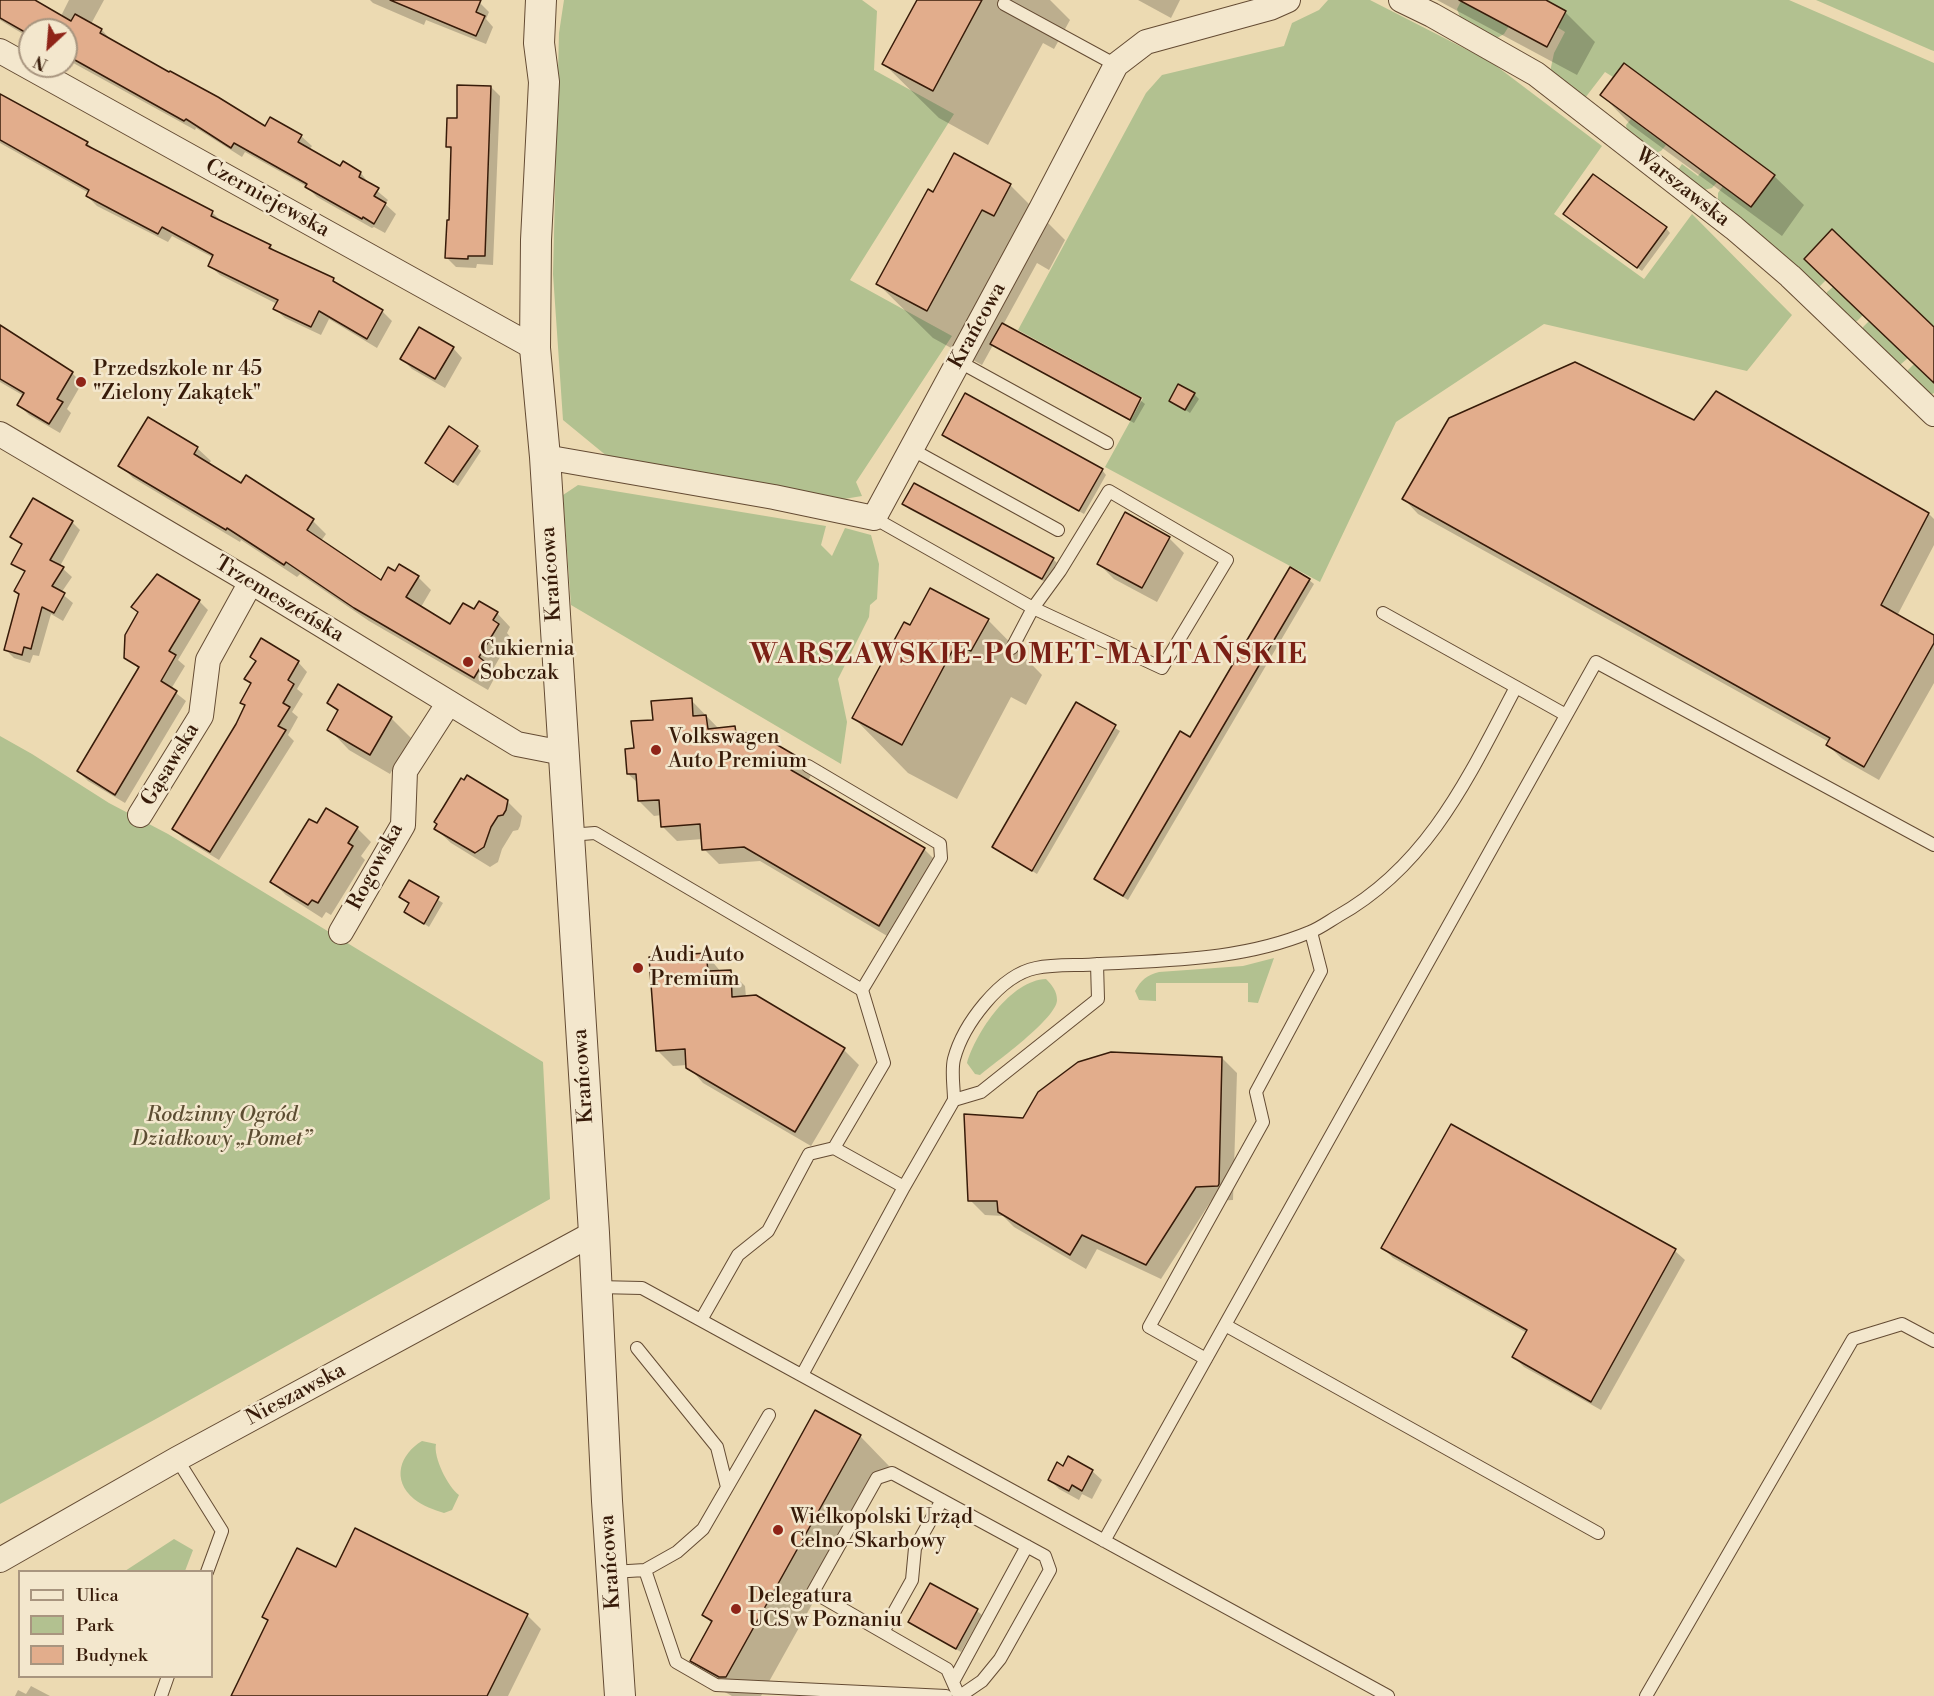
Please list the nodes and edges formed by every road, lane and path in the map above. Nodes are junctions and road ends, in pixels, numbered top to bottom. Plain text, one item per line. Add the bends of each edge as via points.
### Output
1 (1288, 0) edge
2 (1401, 0) edge
3 (1004, 4) dead end
4 (550, 6) edge
5 (0, 51) edge
6 (1116, 65) junction
7 (535, 348) junction
8 (958, 362) junction
9 (1934, 414) edge
10 (0, 434) edge
11 (1107, 443) dead end
12 (911, 449) junction
13 (544, 457) junction
14 (874, 518) junction
15 (1058, 530) dead end
16 (251, 582) junction
17 (1033, 608) junction
18 (1383, 613) dead end
19 (1012, 648) dead end
20 (1516, 687) junction
21 (447, 704) junction
22 (1566, 715) junction
23 (563, 753) junction
24 (808, 766) dead end
25 (140, 815) dead end
26 (569, 835) junction
27 (1934, 845) edge
28 (340, 932) dead end
29 (1311, 932) junction
30 (1098, 964) junction
31 (862, 990) junction
32 (954, 1100) junction
33 (834, 1148) junction
34 (904, 1187) junction
35 (594, 1233) junction
36 (597, 1287) junction
37 (701, 1320) junction
38 (1225, 1325) junction
39 (1934, 1341) edge
40 (637, 1348) dead end
41 (1206, 1359) junction
42 (802, 1375) junction
43 (769, 1414) dead end
44 (177, 1459) junction
45 (727, 1487) junction
46 (942, 1500) junction
47 (1598, 1533) dead end
48 (1104, 1541) junction
49 (1027, 1546) junction
50 (0, 1560) edge
51 (208, 1570) edge
52 (645, 1570) junction
53 (612, 1572) junction
54 (883, 1632) junction
55 (168, 1678) edge
56 (953, 1682) junction
57 (160, 1696) edge
58 (620, 1696) edge
59 (946, 1696) edge
60 (960, 1696) edge
61 (1388, 1696) edge
62 (1646, 1696) edge

1 - 6 street, Krańcowa via 1146,42
2 - 9 street, Warszawska via 1536,74 1724,220 1790,276
3 - 6 lane
4 - 7 street, Krańcowa via 539,43 544,82
5 - 7 street, Czerniejewska
6 - 8 street, Krańcowa
7 - 13 street, Krańcowa
8 - 11 lane
8 - 12 street, Krańcowa
10 - 16 street, Trzemeszeńska
12 - 14 street, Krańcowa
12 - 15 lane
13 - 14 street
13 - 23 street, Krańcowa
14 - 17 lane
16 - 21 street, Trzemeszeńska
16 - 25 street, Gąsawska via 208,660 201,716
17 - 17 lane via 1060,572 1109,490 1227,560 1162,668
17 - 19 lane
18 - 20 lane
20 - 22 lane
20 - 29 lane via 1446,814 1408,862 1358,905
21 - 23 street, Trzemeszeńska via 517,744
21 - 28 street, Rogowska via 405,771 403,825
22 - 27 lane via 1596,662
22 - 38 lane
23 - 26 street, Krańcowa
24 - 31 lane via 940,844 941,858
26 - 31 lane via 595,833
26 - 35 street, Krańcowa
29 - 30 lane via 1215,958
29 - 41 lane via 1321,971 1256,1092 1263,1122 1149,1327
30 - 32 lane via 1098,999 981,1092
30 - 32 lane via 1035,968 1005,983 978,1011 962,1037 953,1061
31 - 33 lane via 884,1063
32 - 34 lane
33 - 34 lane
33 - 37 lane via 809,1154 768,1231 738,1254
34 - 42 lane
35 - 36 street, Krańcowa
35 - 44 street, Nieszawska
36 - 37 lane via 642,1288
36 - 53 street, Krańcowa
37 - 42 lane
38 - 41 lane
38 - 47 lane
39 - 62 lane via 1902,1324 1853,1339
40 - 45 lane via 717,1447
41 - 48 lane
42 - 48 lane
43 - 45 lane
44 - 50 street, Nieszawska
44 - 51 lane via 222,1531
45 - 52 lane via 703,1529
46 - 49 lane
46 - 54 lane via 915,1548 912,1580
46 - 54 lane via 892,1473 877,1478 813,1592
48 - 61 lane
49 - 56 lane
49 - 60 lane via 1045,1556 1050,1570 1000,1659 982,1681
52 - 53 lane
52 - 59 lane via 676,1662 716,1685
53 - 58 street, Krańcowa
54 - 56 lane via 948,1669
55 - 57 lane
56 - 60 lane

